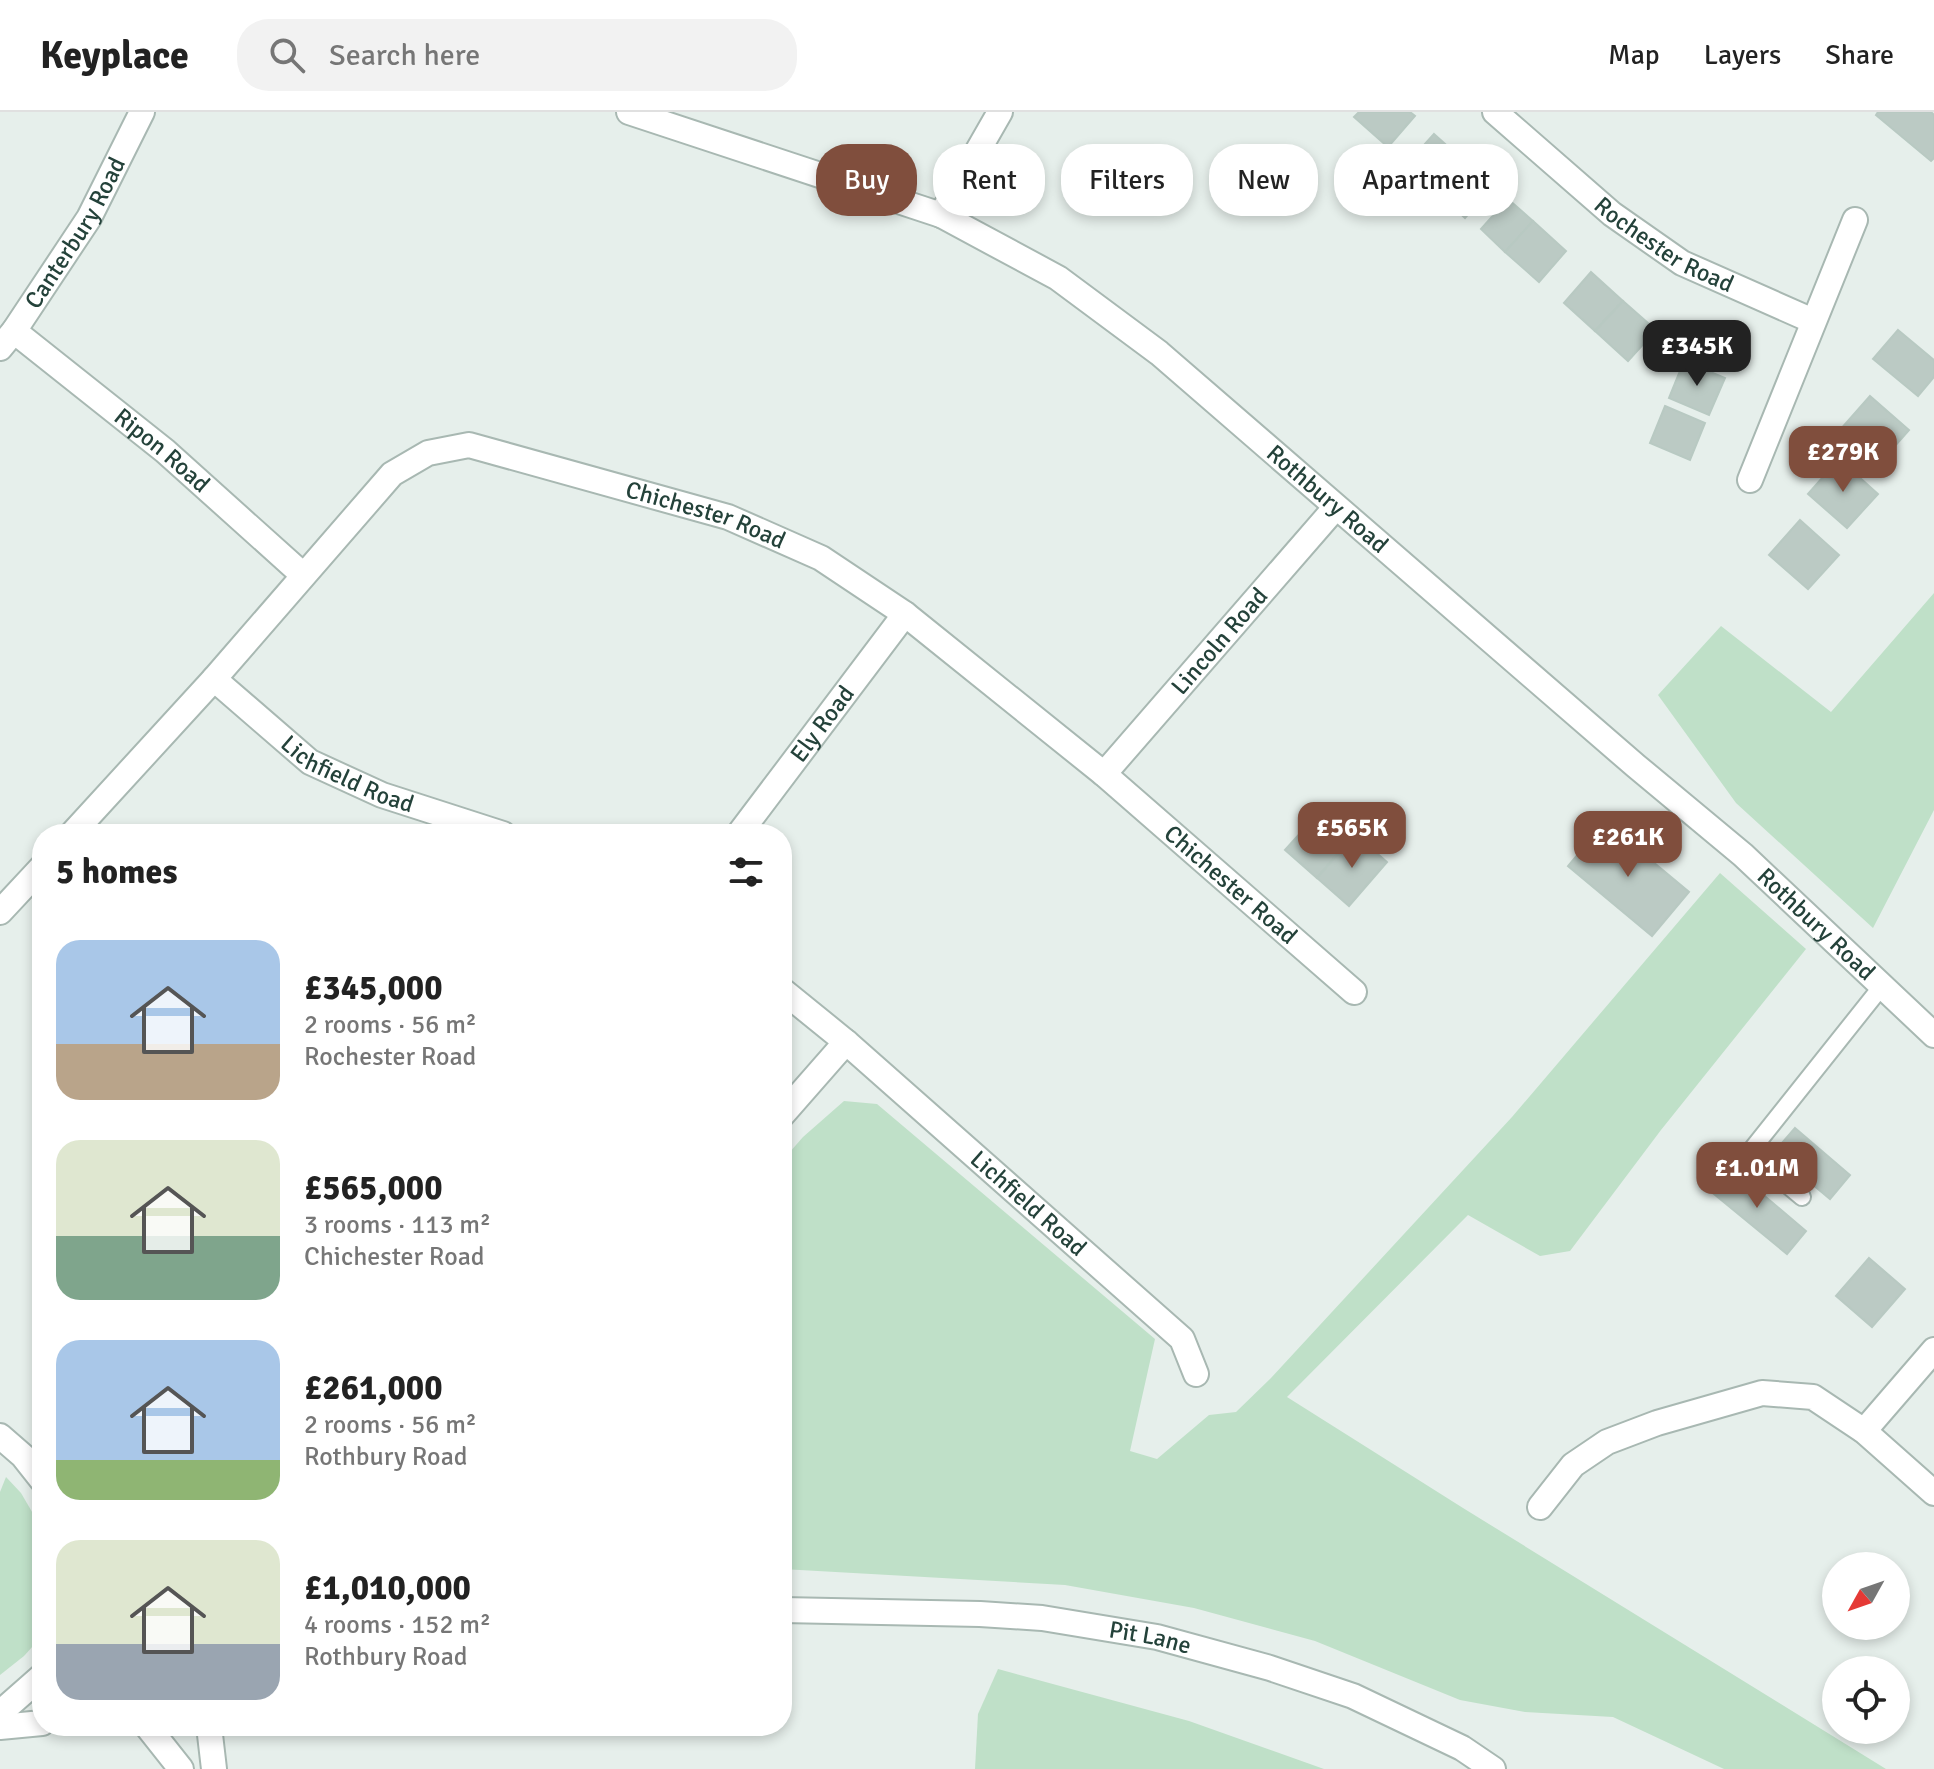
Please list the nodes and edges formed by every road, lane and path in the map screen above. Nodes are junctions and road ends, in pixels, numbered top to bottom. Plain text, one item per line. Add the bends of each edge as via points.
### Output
1 (142, 112) edge
2 (629, 112) edge
3 (1000, 112) edge
4 (1495, 112) edge
5 (982, 144) edge
6 (933, 212) edge
7 (943, 216) edge
8 (1855, 220) dead end
9 (1813, 321) junction
10 (7, 340) edge
11 (1750, 480) dead end
12 (1336, 507) junction
13 (303, 575) junction
14 (905, 614) junction
15 (214, 679) junction
16 (1104, 774) junction
17 (81, 824) edge
18 (468, 824) edge
19 (747, 824) edge
20 (32, 878) edge
21 (0, 912) edge
22 (1882, 986) junction
23 (1354, 992) dead end
24 (792, 998) edge
25 (1934, 1035) edge
26 (846, 1042) junction
27 (792, 1104) edge
28 (1802, 1197) dead end
29 (1934, 1350) edge
30 (1196, 1374) dead end
31 (1864, 1431) junction
32 (0, 1436) edge
33 (32, 1467) edge
34 (1934, 1493) edge
35 (1540, 1507) dead end
36 (792, 1610) edge
37 (32, 1685) edge
38 (0, 1713) edge
39 (32, 1724) edge
40 (0, 1727) edge
41 (155, 1736) edge
42 (210, 1736) edge
43 (181, 1769) edge
44 (214, 1769) edge
45 (1493, 1769) edge

1 - 10 street, Canterbury Road via 89,218
2 - 6 street, Rothbury Road
3 - 5 street
4 - 9 street, Rochester Road via 1612,214 1682,263
7 - 12 street, Rothbury Road via 1058,278 1159,353
8 - 9 street
9 - 11 street
10 - 13 street, Ripon Road via 165,451
12 - 16 street, Lincoln Road
12 - 22 street, Rothbury Road via 1743,855
13 - 14 street, Chichester Road via 392,474 428,453 469,445 728,517 821,558
13 - 15 street, Chichester Road
14 - 16 street, Chichester Road
14 - 19 street, Ely Road
15 - 17 street, Chichester Road
15 - 18 street, Lichfield Road via 310,762 382,795
16 - 23 street, Chichester Road
20 - 21 street
22 - 25 street, Rothbury Road
22 - 28 lane via 1749,1153
24 - 26 street, Lichfield Road
26 - 27 street
26 - 30 street, Lichfield Road via 1182,1339
29 - 31 street
31 - 34 street
31 - 35 street via 1813,1397 1762,1393 1607,1442 1573,1465
32 - 33 street
36 - 45 street, Pit Lane via 1027,1617 1157,1637 1353,1696 1462,1748
37 - 38 street
39 - 40 street
41 - 43 street
42 - 44 street

